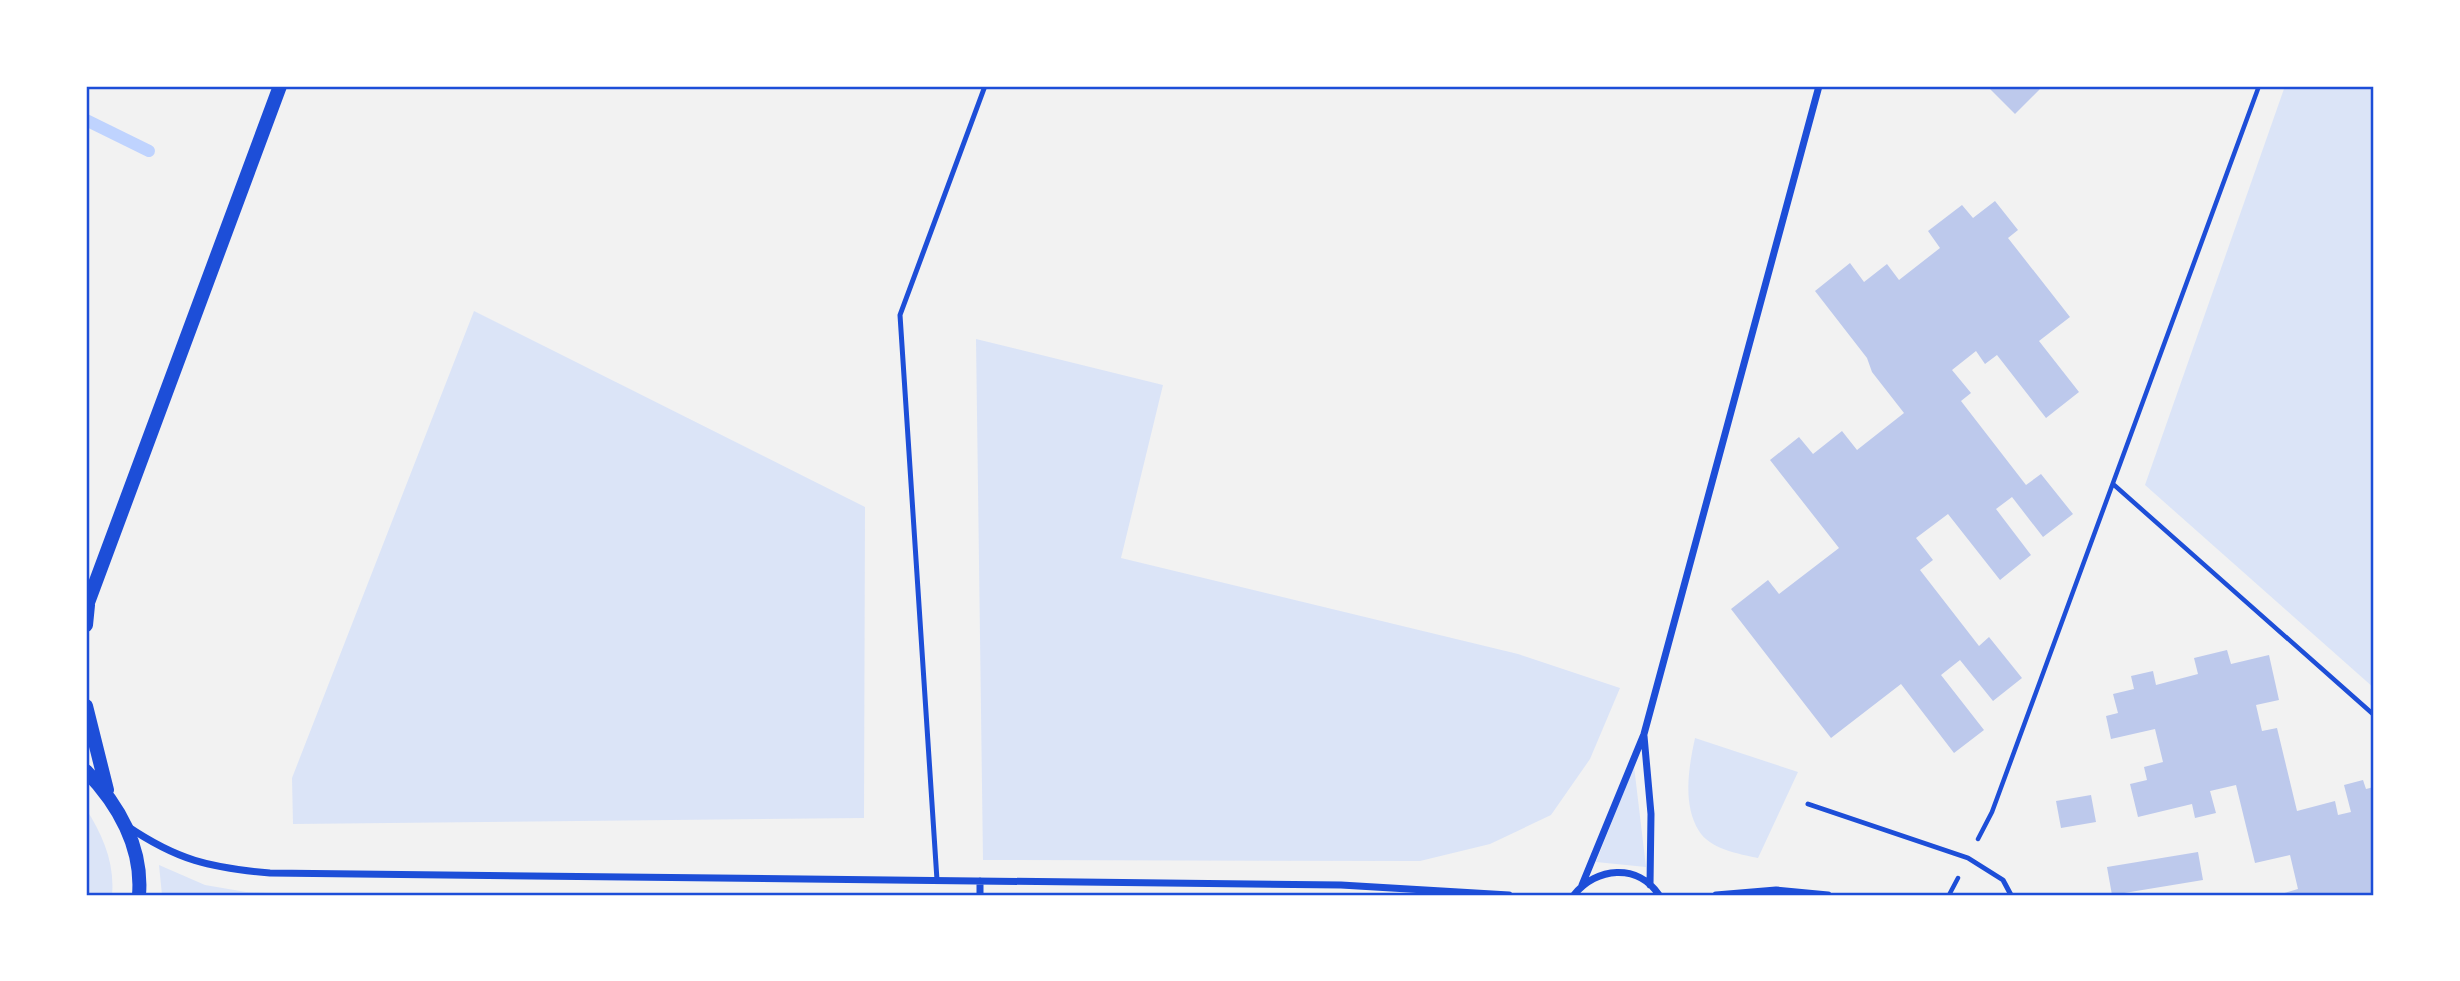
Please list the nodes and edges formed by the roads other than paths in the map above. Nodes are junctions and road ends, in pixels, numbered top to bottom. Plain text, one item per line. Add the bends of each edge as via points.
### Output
1 (281, 86) edge
2 (985, 86) edge
3 (1819, 86) edge
4 (87, 607) edge
5 (86, 625) edge
6 (86, 706) edge
7 (1644, 734) junction
8 (86, 771) edge
9 (108, 795) junction
10 (1808, 804) dead end
11 (125, 824) junction
12 (937, 880) junction
13 (980, 881) junction
14 (1341, 885) junction
15 (1582, 885) junction
16 (1650, 885) junction
17 (139, 895) edge
18 (980, 895) edge
19 (1341, 895) edge
20 (1508, 895) edge
21 (1574, 895) edge
22 (1659, 895) edge
23 (1716, 895) edge
24 (1828, 895) edge
25 (2011, 895) edge

1 - 4 main road
2 - 12 lane via 900,315
3 - 7 street
4 - 5 main road
6 - 9 main road
7 - 15 street
7 - 16 street via 1651,814
8 - 9 main road
9 - 11 main road
10 - 25 lane via 1968,858 2003,880
11 - 12 street via 194,862 270,873
11 - 17 main road via 134,848
12 - 13 street
13 - 14 street
13 - 18 street
14 - 19 street
14 - 20 street
15 - 16 street via 1608,872 1621,872
15 - 21 street
16 - 22 street
23 - 24 street via 1776,890

